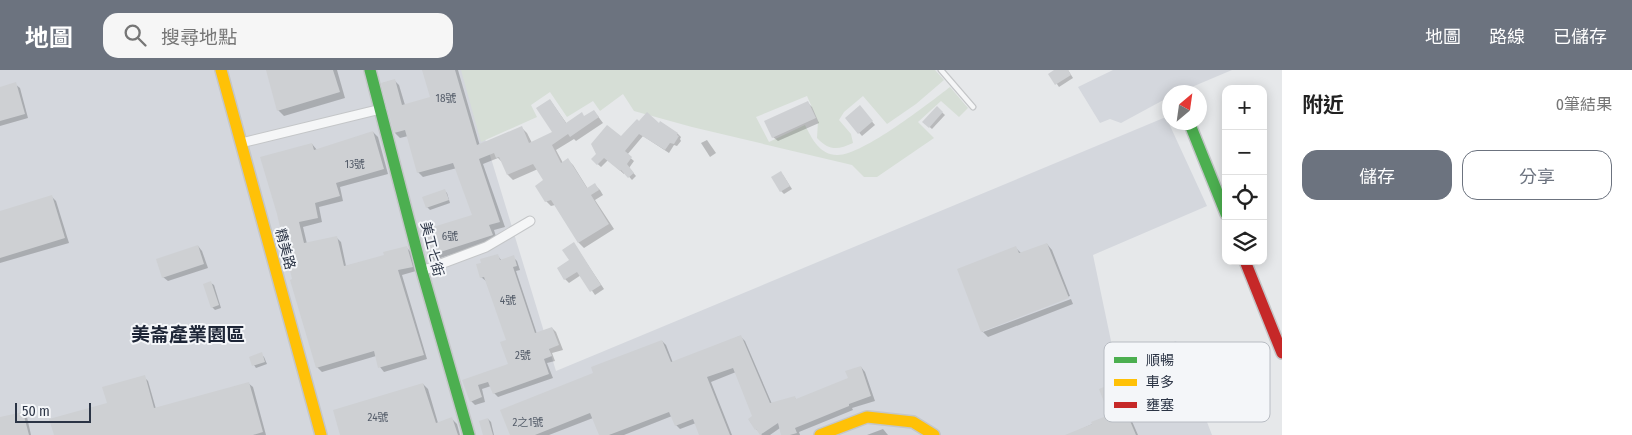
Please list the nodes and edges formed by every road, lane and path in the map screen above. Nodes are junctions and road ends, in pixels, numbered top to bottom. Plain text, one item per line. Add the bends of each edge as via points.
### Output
1 (221, 70) edge
2 (370, 70) edge
3 (940, 70) edge
4 (974, 107) dead end
5 (381, 109) junction
6 (1192, 130) edge
7 (241, 143) junction
8 (1222, 204) edge
9 (530, 221) dead end
10 (1247, 265) edge
11 (422, 271) junction
12 (1282, 353) edge
13 (320, 435) edge
14 (469, 435) edge
15 (820, 435) edge
16 (934, 435) edge

1 - 7 street, 精美路
2 - 5 street, 美工七街
3 - 4 lane
5 - 7 street
5 - 11 street, 美工七街
6 - 8 street
7 - 13 street, 精美路
9 - 11 street via 486,247
10 - 12 street
11 - 14 street, 美工七街
15 - 16 street via 867,417 913,422

